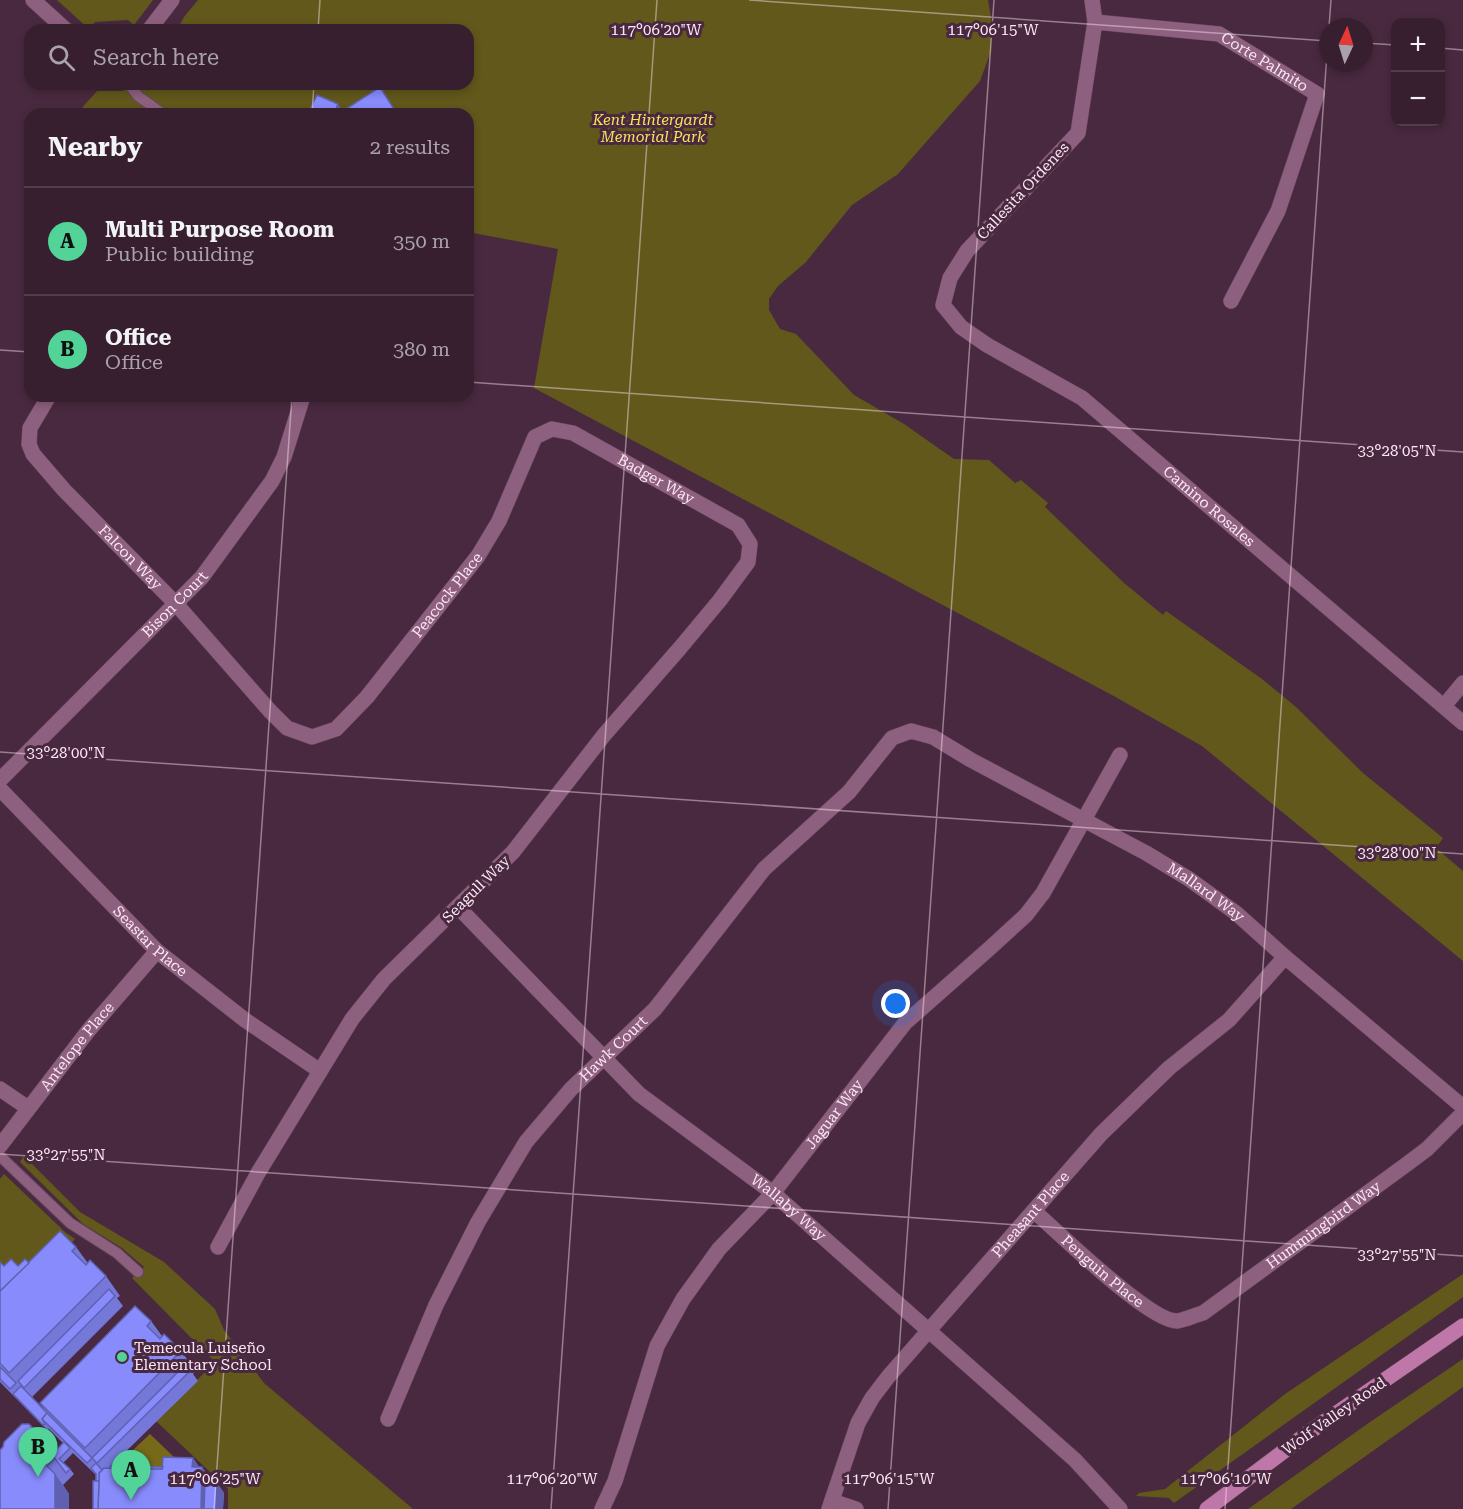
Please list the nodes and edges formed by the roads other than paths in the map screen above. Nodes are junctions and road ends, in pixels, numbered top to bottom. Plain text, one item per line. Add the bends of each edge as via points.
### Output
1 (33, 0) edge
2 (172, 0) edge
3 (1092, 0) edge
4 (1095, 22) junction
5 (59, 24) edge
6 (154, 24) edge
7 (134, 90) edge
8 (155, 108) edge
9 (1232, 301) dead end
10 (943, 305) joint
11 (46, 402) edge
12 (301, 402) edge
13 (552, 429) joint
14 (750, 544) joint
15 (177, 605) junction
16 (1463, 683) edge
17 (1444, 706) junction
18 (1463, 723) edge
19 (911, 731) joint
20 (312, 737) joint
21 (1120, 755) dead end
22 (0, 780) edge
23 (0, 789) edge
24 (1084, 821) junction
25 (458, 907) junction
26 (157, 951) junction
27 (1285, 957) junction
28 (604, 1059) junction
29 (320, 1071) junction
30 (0, 1089) edge
31 (1463, 1107) edge
32 (28, 1108) junction
33 (1463, 1113) edge
34 (0, 1146) edge
35 (0, 1156) edge
36 (773, 1193) junction
37 (1035, 1212) junction
38 (218, 1247) dead end
39 (138, 1272) dead end
40 (1175, 1321) joint
41 (1463, 1326) edge
42 (928, 1331) junction
43 (388, 1419) dead end
44 (830, 1505) edge
45 (602, 1509) edge
46 (856, 1509) edge
47 (1120, 1509) edge
48 (1207, 1509) edge

1 - 5 street
2 - 6 street
3 - 4 street, Callesita Ordenes
4 - 9 street, Corte Palmito via 1219,34 1317,94 1278,211
4 - 10 street, Callesita Ordenes via 1078,133 967,251 950,278
7 - 8 lane
10 - 17 street, Camino Rosales via 961,327 978,339 1082,398
11 - 15 street, Falcon Way via 30,428 33,454
12 - 15 street, Bison Court via 272,481
13 - 14 street, Badger Way via 573,433 738,525
13 - 20 street, Peacock Place via 535,437 499,521 478,556 367,697 336,729
14 - 25 street, Seagull Way via 748,562 720,600 604,735 513,852
15 - 20 street, Falcon Way via 287,728
15 - 22 street, Bison Court
16 - 17 street
17 - 18 street, Camino Rosales
19 - 24 street, Mallard Way via 933,737
19 - 28 street, Hawk Court via 892,738 849,792 764,869 655,1009
21 - 24 street, Jaguar Way
23 - 26 street, Seastar Place
24 - 27 street, Mallard Way via 1189,879 1236,913
24 - 36 street, Jaguar Way via 1026,915 905,1023
25 - 28 street, Wallaby Way
25 - 29 street, Seagull Way via 384,979 352,1019
26 - 29 street, Seastar Place via 245,1020
26 - 32 street, Antelope Place
27 - 31 street, Mallard Way
27 - 37 street, Pheasant Place via 1229,1020 1169,1068 1101,1134
28 - 36 street, Wallaby Way via 639,1094
28 - 43 street, Hawk Court via 571,1089 526,1143 478,1222 436,1305
29 - 38 street, Seagull Way
30 - 32 street
32 - 34 street, Antelope Place
33 - 40 street, Hummingbird Way via 1414,1159 1203,1313
35 - 39 lane via 70,1223 117,1253
36 - 42 street, Wallaby Way
36 - 45 street, Jaguar Way via 719,1249 677,1308 657,1346 615,1481
37 - 40 street, Penguin Place via 1122,1289 1150,1310
37 - 42 street, Pheasant Place
41 - 48 main road, Wolf Valley Road via 1308,1433
42 - 44 street, Pheasant Place via 888,1377 858,1423
42 - 47 street, Wallaby Way via 1075,1460
44 - 46 street

